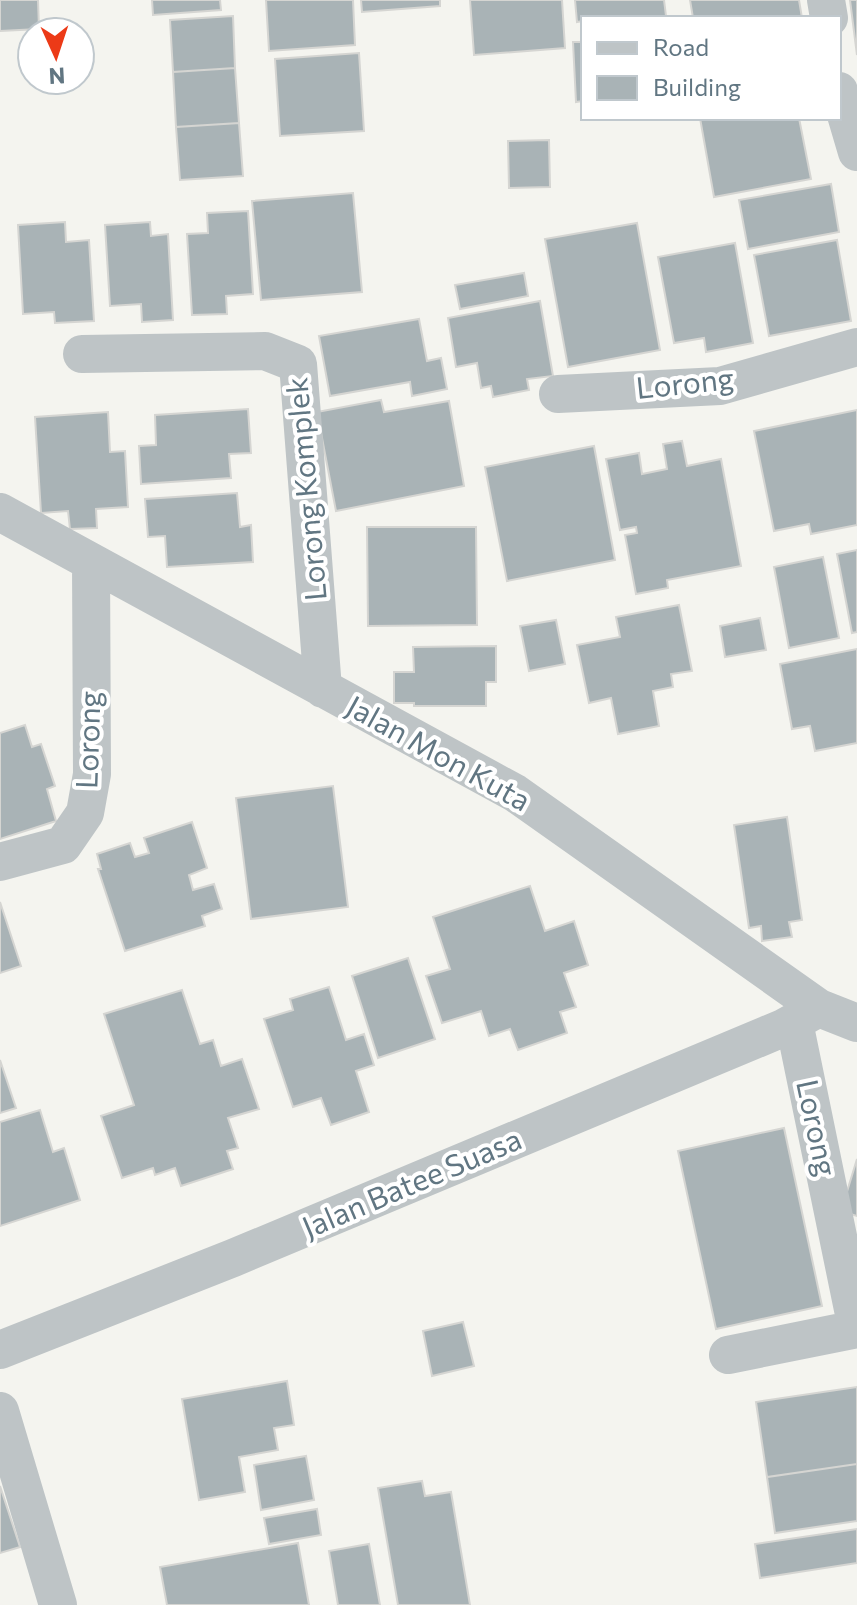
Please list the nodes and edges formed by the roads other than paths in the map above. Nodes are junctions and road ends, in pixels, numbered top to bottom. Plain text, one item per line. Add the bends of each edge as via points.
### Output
1 (841, 98) edge
2 (857, 152) edge
3 (857, 347) edge
4 (82, 354) dead end
5 (558, 394) dead end
6 (0, 512) edge
7 (91, 562) junction
8 (323, 689) junction
9 (0, 862) edge
10 (806, 1015) junction
11 (857, 1023) edge
12 (857, 1329) edge
13 (0, 1350) edge
14 (728, 1355) dead end
15 (0, 1411) edge
16 (58, 1605) edge

1 - 2 street
3 - 5 street, Lorong via 720,386
4 - 8 street, Lorong Komplek via 265,351 298,364
6 - 7 street, Jalan Mon Kuta
7 - 8 street, Jalan Mon Kuta
7 - 9 street, Lorong via 92,774 85,813 63,845
8 - 10 street, Jalan Mon Kuta via 515,793
10 - 11 street, Jalan Mon Kuta
10 - 12 street, Lorong
10 - 13 street, Jalan Batee Suasa via 233,1258
12 - 14 street, Lorong
15 - 16 street

